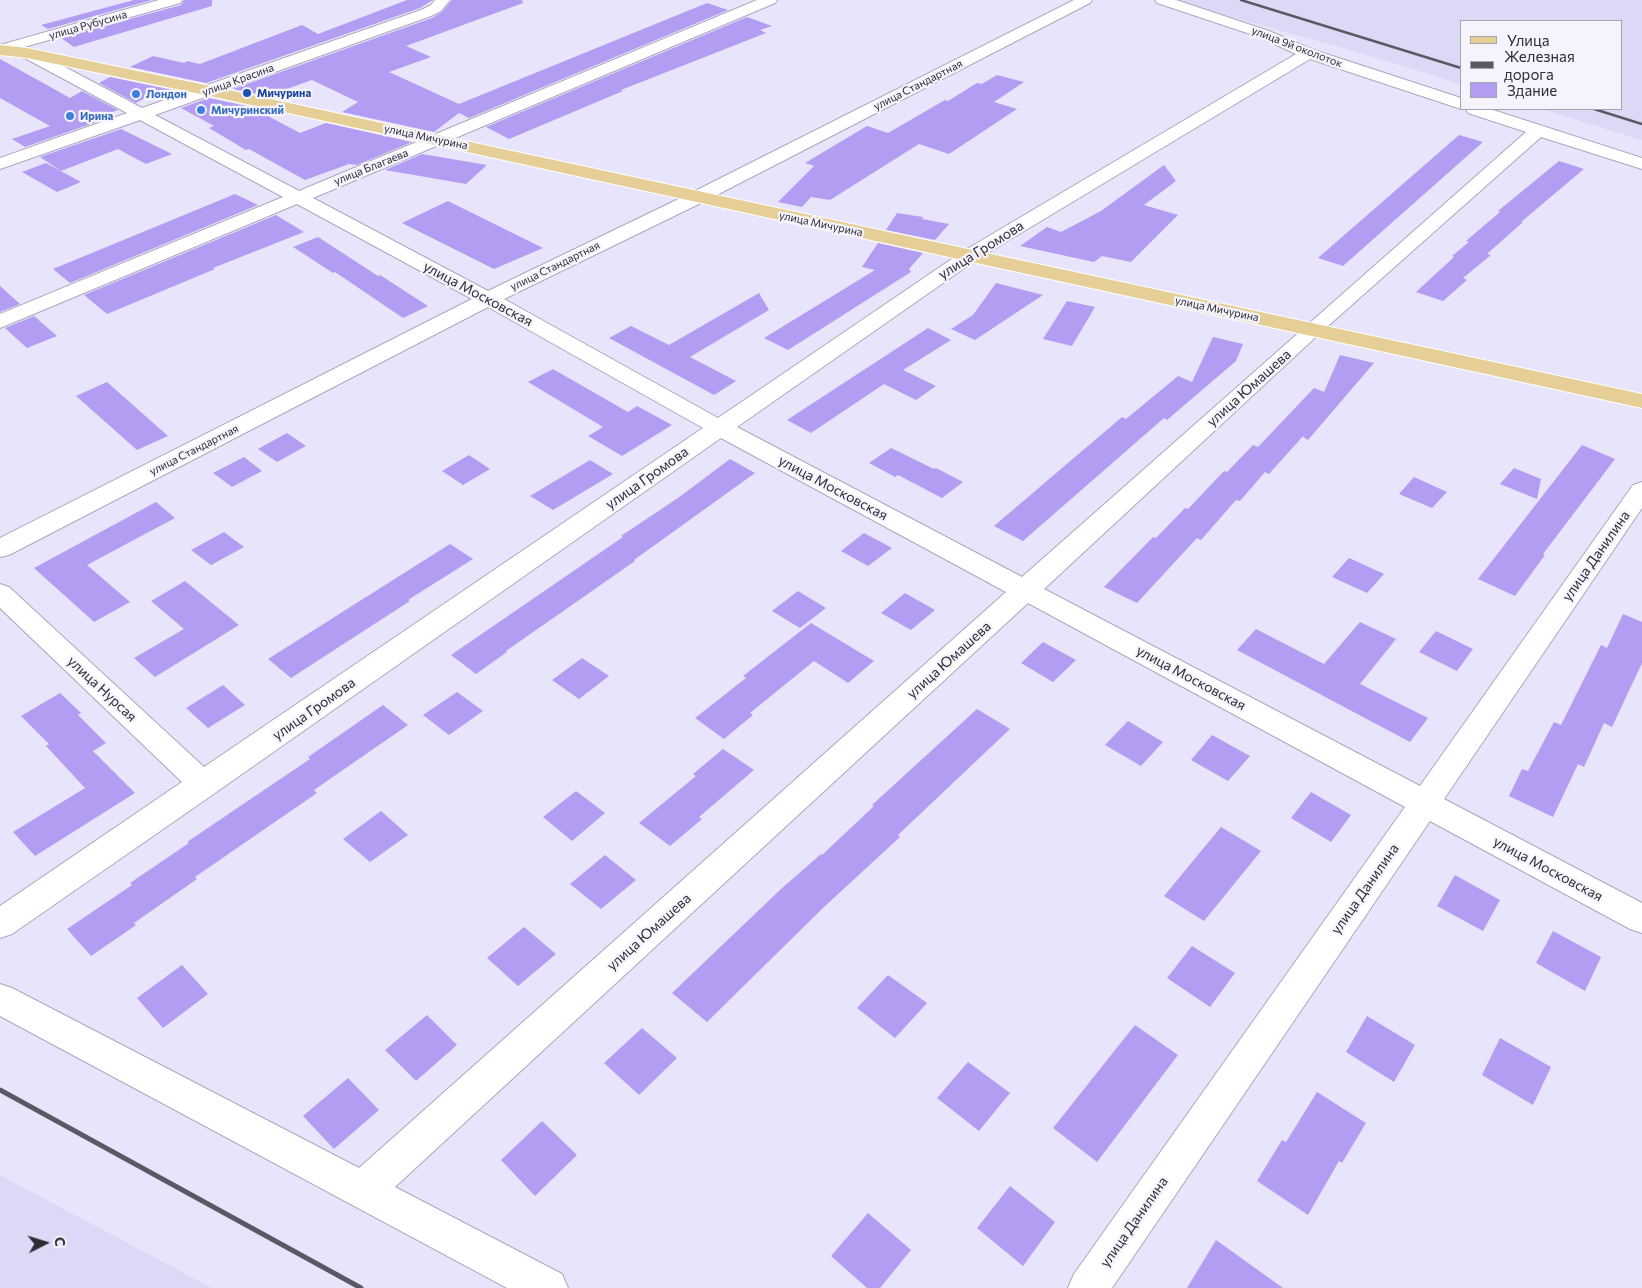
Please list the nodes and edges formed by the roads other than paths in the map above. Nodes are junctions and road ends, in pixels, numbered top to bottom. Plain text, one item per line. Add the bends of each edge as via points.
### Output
1 (175, 0) edge
2 (443, 0) edge
3 (770, 0) edge
4 (1086, 0) edge
5 (1162, 0) edge
6 (1, 50) edge
7 (27, 53) junction
8 (1308, 53) junction
9 (210, 91) junction
10 (1460, 104) edge
11 (1477, 110) edge
12 (140, 114) junction
13 (1538, 130) junction
14 (438, 140) junction
15 (0, 164) edge
16 (1642, 164) edge
17 (698, 197) junction
18 (296, 198) junction
19 (969, 256) junction
20 (488, 299) junction
21 (0, 322) edge
22 (1312, 330) junction
23 (1642, 401) edge
24 (720, 428) junction
25 (1642, 490) edge
26 (0, 549) edge
27 (1026, 591) junction
28 (0, 593) edge
29 (204, 785) junction
30 (1425, 802) junction
31 (1642, 919) edge
32 (0, 924) edge
33 (0, 999) edge
34 (362, 1191) junction
35 (548, 1288) edge
36 (1088, 1288) edge

1 - 6 street, улица Рубусина
2 - 9 street, улица Красина via 426,14
3 - 14 street, улица Благаева
4 - 17 street, улица Стандартная
5 - 8 street, улица 9й околоток via 1264,34
6 - 7 main road, улица Мичурина
7 - 9 main road, улица Мичурина
7 - 12 street, улица Московская
8 - 10 street, улица 9й околоток
8 - 19 street, улица Громова
9 - 12 street, улица Красина
9 - 14 main road, улица Мичурина
11 - 13 street
12 - 15 street, улица Красина
12 - 18 street, улица Московская
13 - 16 street
13 - 22 street, улица Юмашева
14 - 17 main road, улица Мичурина
14 - 18 street, улица Благаева
17 - 19 main road, улица Мичурина
17 - 20 street, улица Стандартная
18 - 20 street, улица Московская
18 - 21 street, улица Благаева
19 - 22 main road, улица Мичурина
19 - 24 street, улица Громова
20 - 24 street, улица Московская
20 - 26 street, улица Стандартная
22 - 23 main road, улица Мичурина
22 - 27 street, улица Юмашева
24 - 27 street, улица Московская
24 - 29 street, улица Громова
25 - 30 street, улица Данилина
27 - 30 street, улица Московская
27 - 34 street, улица Юмашева
28 - 29 street, улица Нурсая
29 - 32 street, улица Громова
30 - 31 street, улица Московская
30 - 36 street, улица Данилина
33 - 34 street
34 - 35 street

